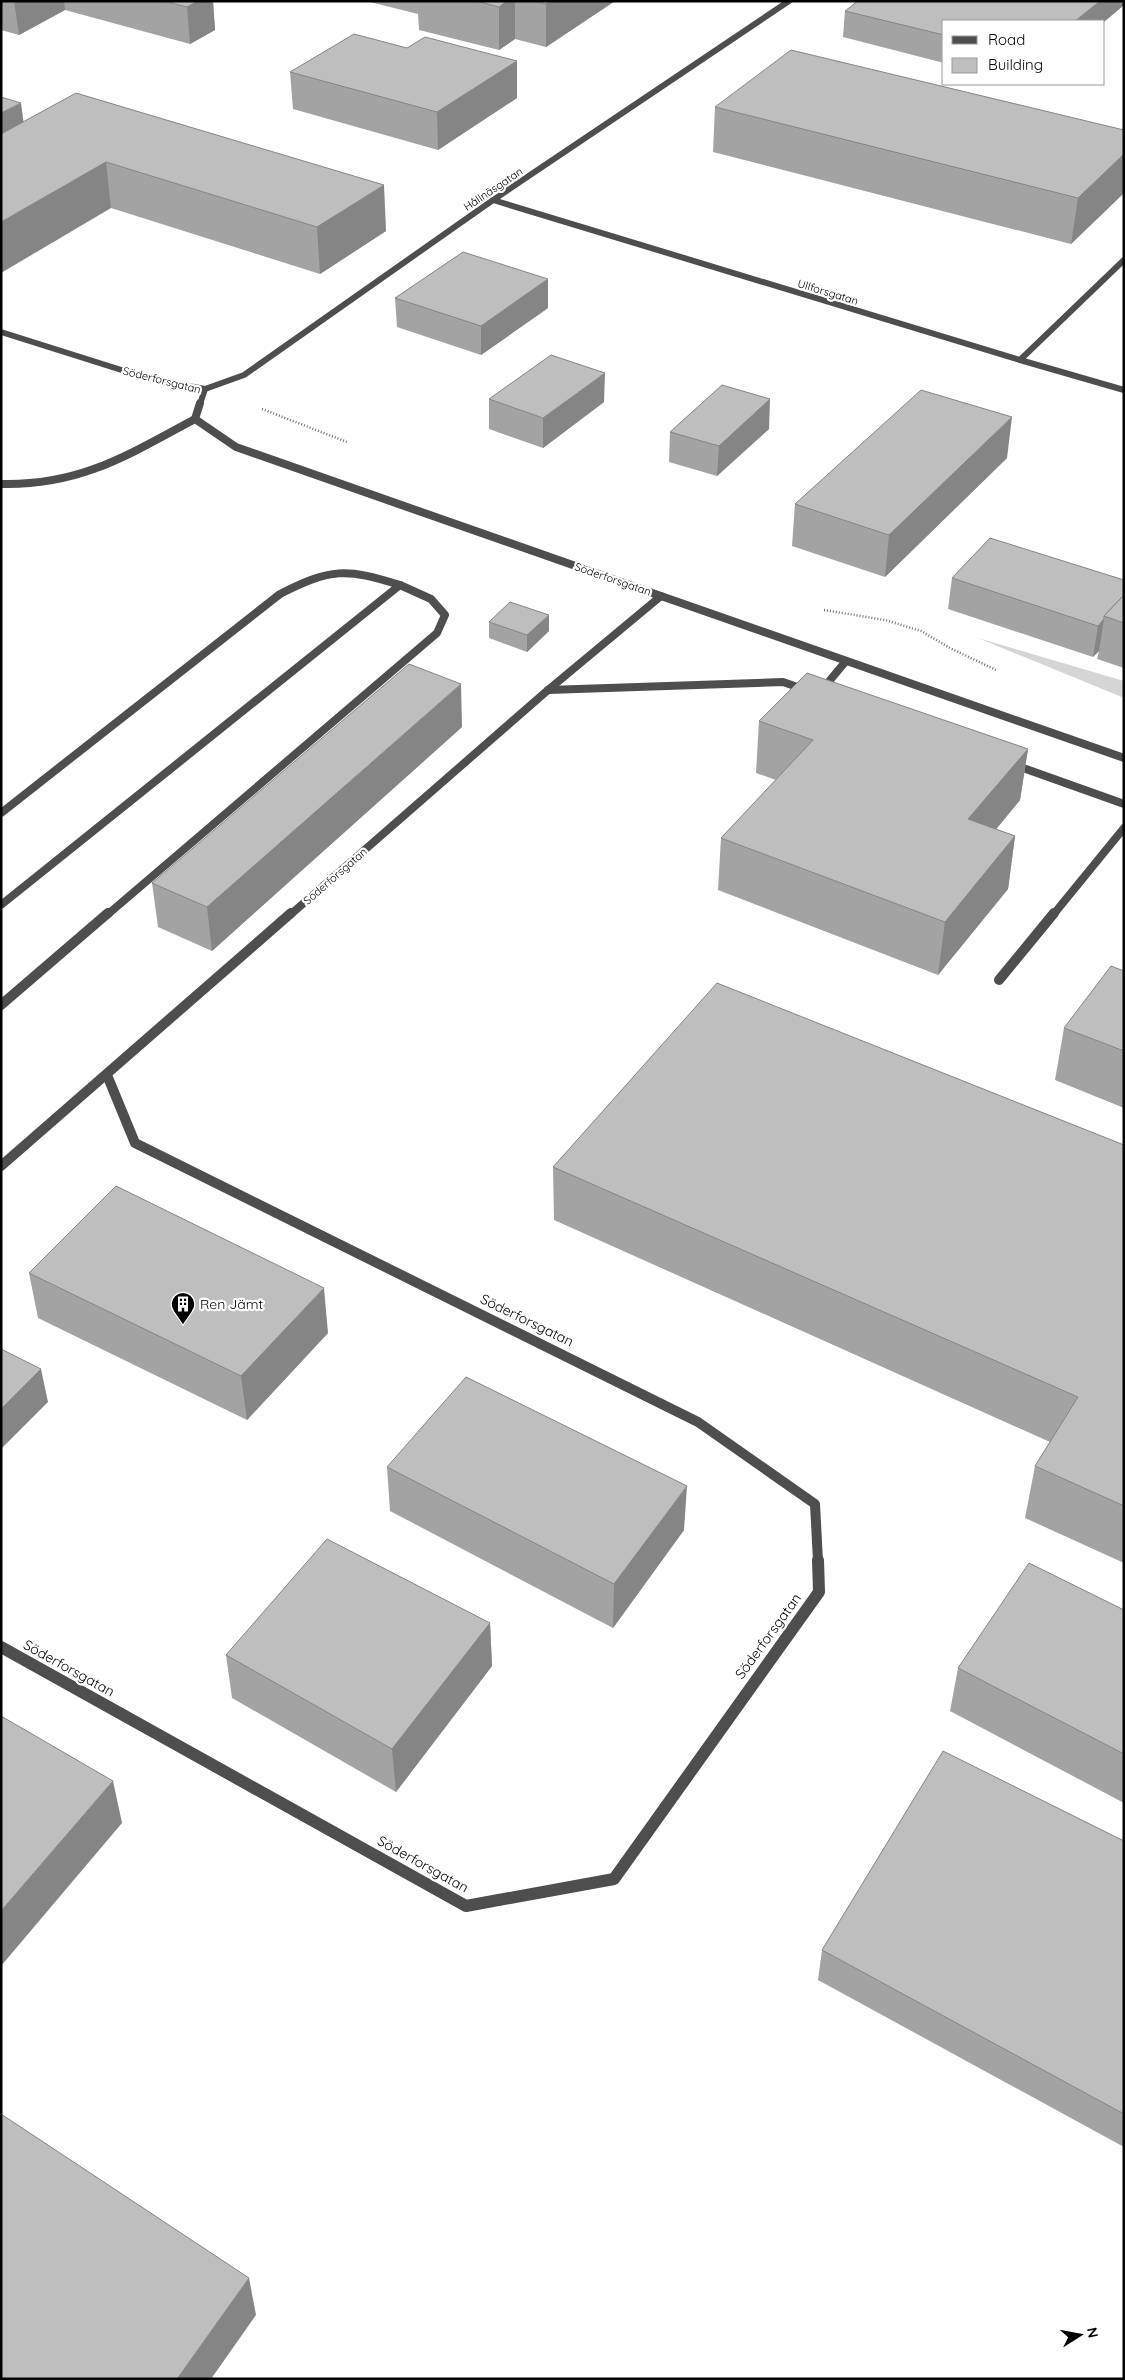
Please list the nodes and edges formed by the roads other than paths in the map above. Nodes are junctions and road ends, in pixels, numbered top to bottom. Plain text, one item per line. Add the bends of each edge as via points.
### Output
1 (789, 1) edge
2 (494, 200) junction
3 (1124, 260) edge
4 (1, 332) edge
5 (1020, 360) junction
6 (205, 389) junction
7 (1124, 390) edge
8 (195, 418) junction
9 (1, 484) edge
10 (400, 585) junction
11 (661, 596) junction
12 (846, 661) junction
13 (548, 690) junction
14 (818, 694) junction
15 (827, 697) edge
16 (1124, 758) edge
17 (1003, 761) edge
18 (1124, 804) edge
19 (1, 812) edge
20 (1124, 828) edge
21 (1, 905) edge
22 (999, 980) dead end
23 (1, 1006) edge
24 (106, 1075) junction
25 (1, 1166) edge
26 (1, 1647) edge

1 - 2 street, Hållnäsgatan
2 - 5 street, Ullforsgatan
2 - 6 street, Hållnäsgatan via 244,374
3 - 5 street
4 - 6 street, Söderforsgatan via 150,379
5 - 7 street, Ullforsgatan
6 - 8 street, Söderforsgatan
8 - 9 street via 93,471 65,481 24,486
8 - 11 street, Söderforsgatan via 236,447
10 - 19 street via 362,572 338,570 312,577 280,594
10 - 21 street
10 - 23 street via 431,599 445,615 437,633
11 - 12 street
11 - 13 street, Söderforsgatan
12 - 14 street
12 - 16 street
13 - 14 street via 783,682
13 - 24 street, Söderforsgatan
14 - 15 street
17 - 18 street
20 - 22 street
24 - 25 street, Söderforsgatan
24 - 26 street, Söderforsgatan via 135,1143 698,1422 815,1504 818,1592 614,1878 466,1906

